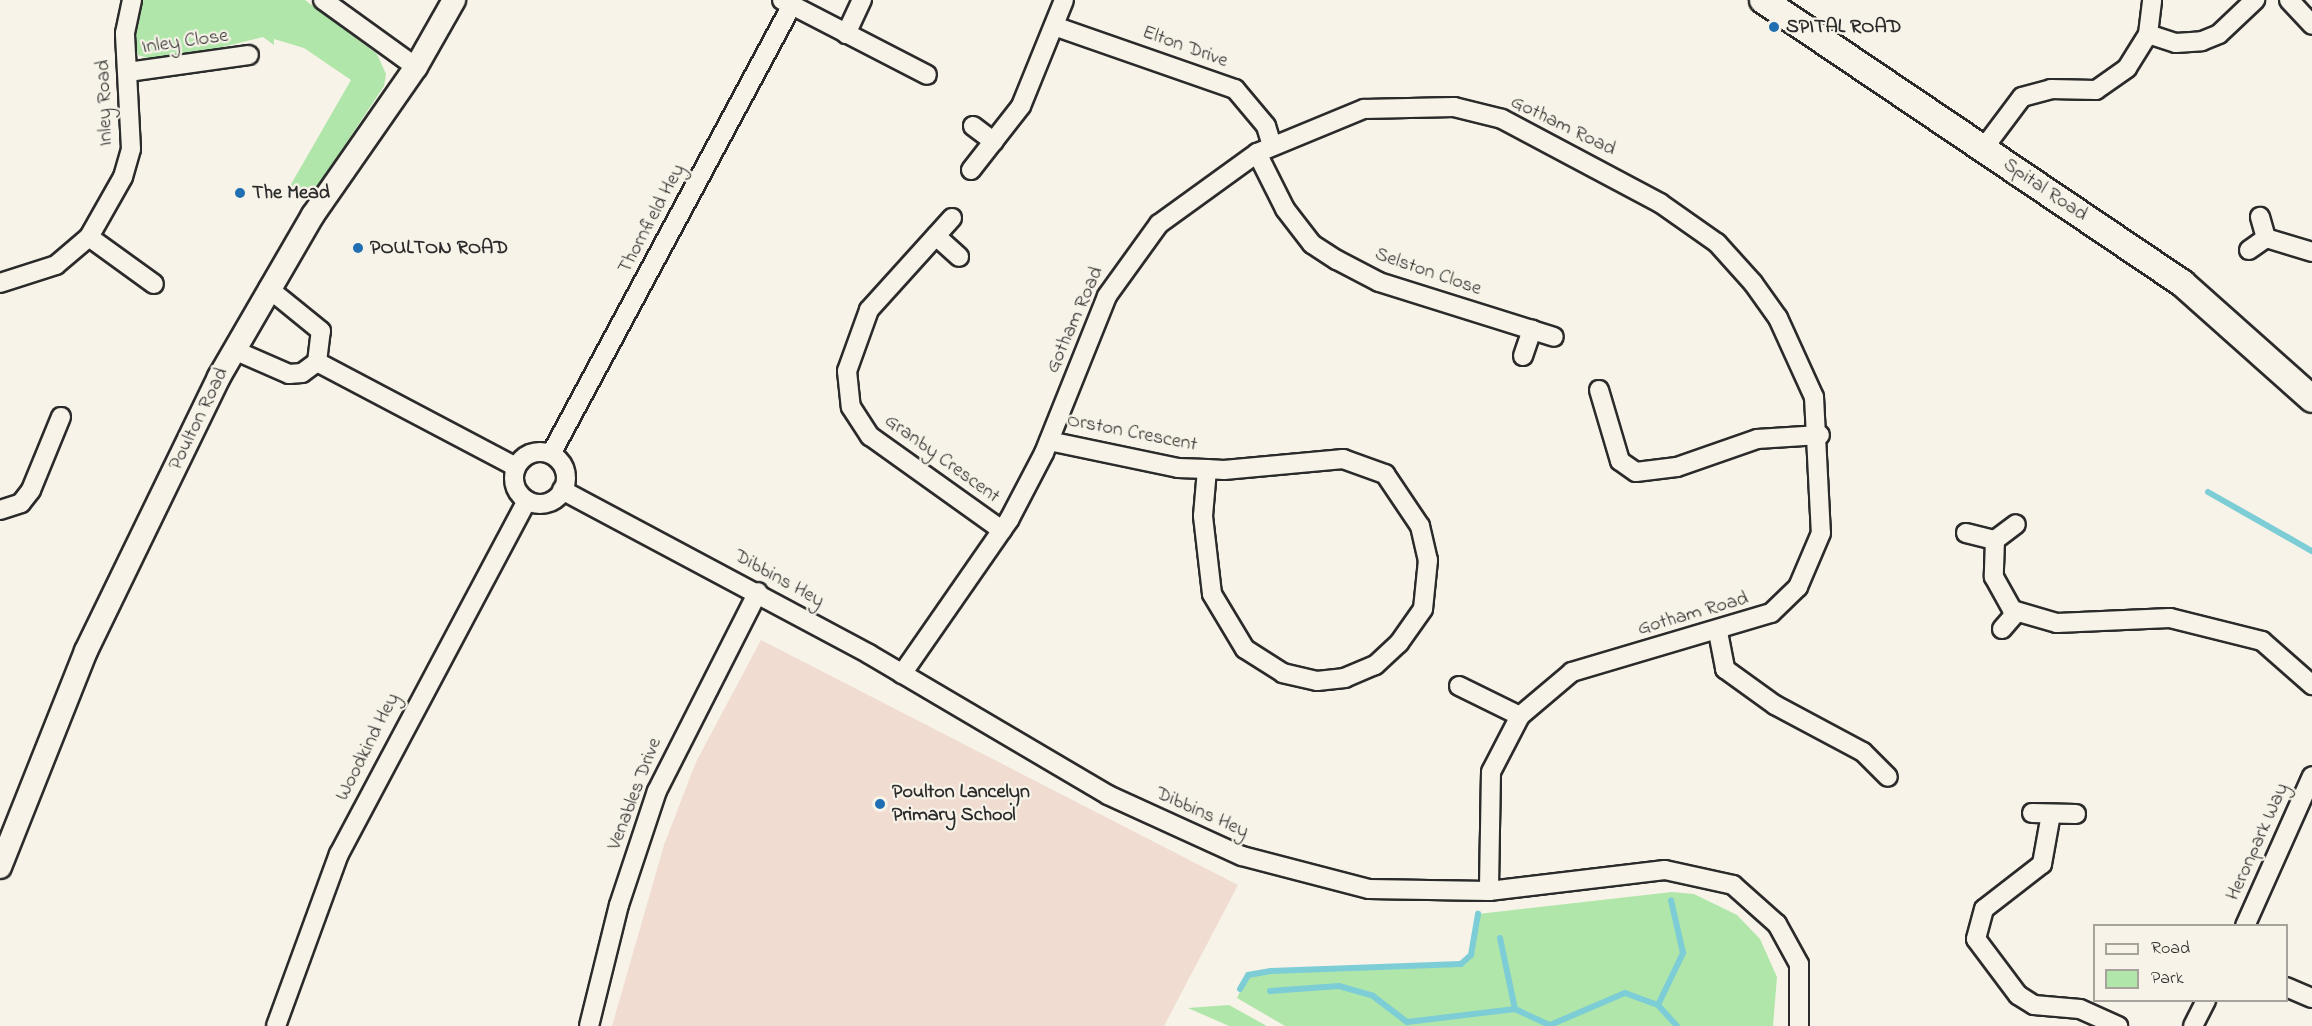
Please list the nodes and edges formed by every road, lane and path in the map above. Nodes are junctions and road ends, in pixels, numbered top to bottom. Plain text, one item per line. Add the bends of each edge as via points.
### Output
1 (132, 0) edge
2 (323, 0) edge
3 (454, 0) edge
4 (862, 0) edge
5 (1064, 0) edge
6 (1763, 0) edge
7 (2152, 0) edge
8 (2255, 0) edge
9 (2289, 0) edge
10 (786, 3) edge
11 (2312, 25) edge
12 (1054, 26) junction
13 (846, 34) junction
14 (2148, 34) junction
15 (249, 55) dead end
16 (416, 67) junction
17 (128, 72) junction
18 (927, 75) dead end
19 (973, 126) dead end
20 (994, 142) junction
21 (1983, 149) junction
22 (1264, 150) junction
23 (971, 170) dead end
24 (2260, 217) dead end
25 (952, 218) dead end
26 (936, 236) junction
27 (89, 237) junction
28 (2266, 238) junction
29 (2249, 250) dead end
30 (2312, 252) edge
31 (959, 257) dead end
32 (150, 274) dead end
33 (0, 283) edge
34 (268, 288) junction
35 (1532, 330) junction
36 (1554, 337) dead end
37 (234, 350) junction
38 (1524, 356) dead end
39 (317, 362) junction
40 (1599, 390) dead end
41 (2312, 399) edge
42 (61, 417) dead end
43 (1820, 435) junction
44 (1049, 441) junction
45 (551, 454) junction
46 (516, 467) junction
47 (1207, 470) junction
48 (562, 490) junction
49 (527, 501) junction
50 (0, 510) edge
51 (2016, 524) dead end
52 (1002, 530) junction
53 (1966, 533) dead end
54 (1995, 540) junction
55 (758, 592) junction
56 (2017, 612) junction
57 (2002, 628) dead end
58 (1718, 632) junction
59 (902, 674) junction
60 (1484, 678) dead end
61 (2312, 685) edge
62 (1459, 686) dead end
63 (1476, 695) junction
64 (1520, 716) junction
65 (2312, 776) edge
66 (1888, 777) dead end
67 (2305, 811) edge
68 (2032, 813) dead end
69 (2051, 814) junction
70 (2076, 814) dead end
71 (0, 867) edge
72 (1488, 891) junction
73 (2246, 924) edge
74 (2288, 988) edge
75 (2312, 998) edge
76 (2205, 1002) edge
77 (276, 1026) edge
78 (589, 1026) edge
79 (1799, 1026) edge
80 (2118, 1026) edge
81 (2193, 1026) edge

1 - 17 street, Inley Road via 125,33
2 - 16 street
3 - 16 street, Poulton Road
4 - 13 street
5 - 12 street
6 - 21 main road, Spital Road
7 - 14 street
8 - 14 street via 2219,34 2202,41 2176,43
9 - 11 street
10 - 13 street
10 - 45 street, Thornfield Hey
12 - 20 street via 1030,90
12 - 22 street, Elton Drive via 1235,88 1266,126
13 - 18 street
14 - 21 street via 2127,68 2096,90 2051,89 2022,97
15 - 17 street, Inley Close
16 - 34 street, Poulton Road
17 - 27 street, Inley Road via 131,149 123,177
19 - 20 street
20 - 23 street
21 - 41 main road, Spital Road via 2182,283
22 - 35 street, Selston Close via 1285,209 1312,244 1379,282
22 - 43 street, Gotham Road via 1364,109 1405,104 1454,107 1502,119 1561,147 1660,203 1725,251 1779,318 1814,398
22 - 44 street, Gotham Road via 1159,224 1122,270 1092,328
24 - 28 street
25 - 26 street, Granby Crescent
26 - 31 street
26 - 52 street, Granby Crescent via 869,310 847,371 852,408 870,436
27 - 32 street
27 - 33 street, Inley Road via 56,265
28 - 29 street
28 - 30 street
34 - 37 street, Poulton Road
34 - 39 street via 321,331
35 - 36 street, Selston Close
35 - 38 street
37 - 39 street via 289,374 302,373
37 - 71 street, Poulton Road via 86,651
39 - 46 street
40 - 43 street via 1620,461 1636,472 1677,467 1757,439
42 - 50 street via 46,438 31,490 21,503
43 - 58 street, Gotham Road via 1821,533 1811,563 1798,587 1771,613
44 - 47 street, Orston Crescent
44 - 52 street, Gotham Road
45 - 46 street via 530,453
45 - 48 street via 563,466
46 - 49 street via 516,490
47 - 47 street, Orston Crescent via 1343,459 1385,474 1420,526 1428,560 1423,609 1399,643 1375,665 1345,678 1317,681 1283,672 1245,650 1212,594 1203,516
48 - 49 street via 551,502
48 - 55 street, Dibbins Hey
49 - 77 street, Woodkind Hey via 339,854
51 - 54 street
52 - 59 street, Gotham Road
53 - 54 street
54 - 56 street via 1995,576 2001,596
55 - 59 street, Dibbins Hey
55 - 78 street, Venables Drive via 657,791 619,905
56 - 57 street
56 - 61 street via 2057,623 2170,618 2208,632 2262,641
58 - 64 street, Gotham Road via 1572,672
58 - 66 street via 1725,669 1774,705 1867,745
59 - 72 street, Dibbins Hey via 1108,795 1232,852 1369,889
60 - 63 street
62 - 63 street
63 - 64 street
64 - 72 street, Gotham Road via 1491,772
65 - 67 street, Heronpark Way
67 - 73 street, Heronpark Way
68 - 69 street
69 - 70 street
69 - 80 street via 2042,864 1984,909 1976,939 2019,995 2034,1005 2080,1009
72 - 79 street, Dibbins Hey via 1665,870 1733,885 1777,924 1799,964
74 - 75 street
76 - 81 street

